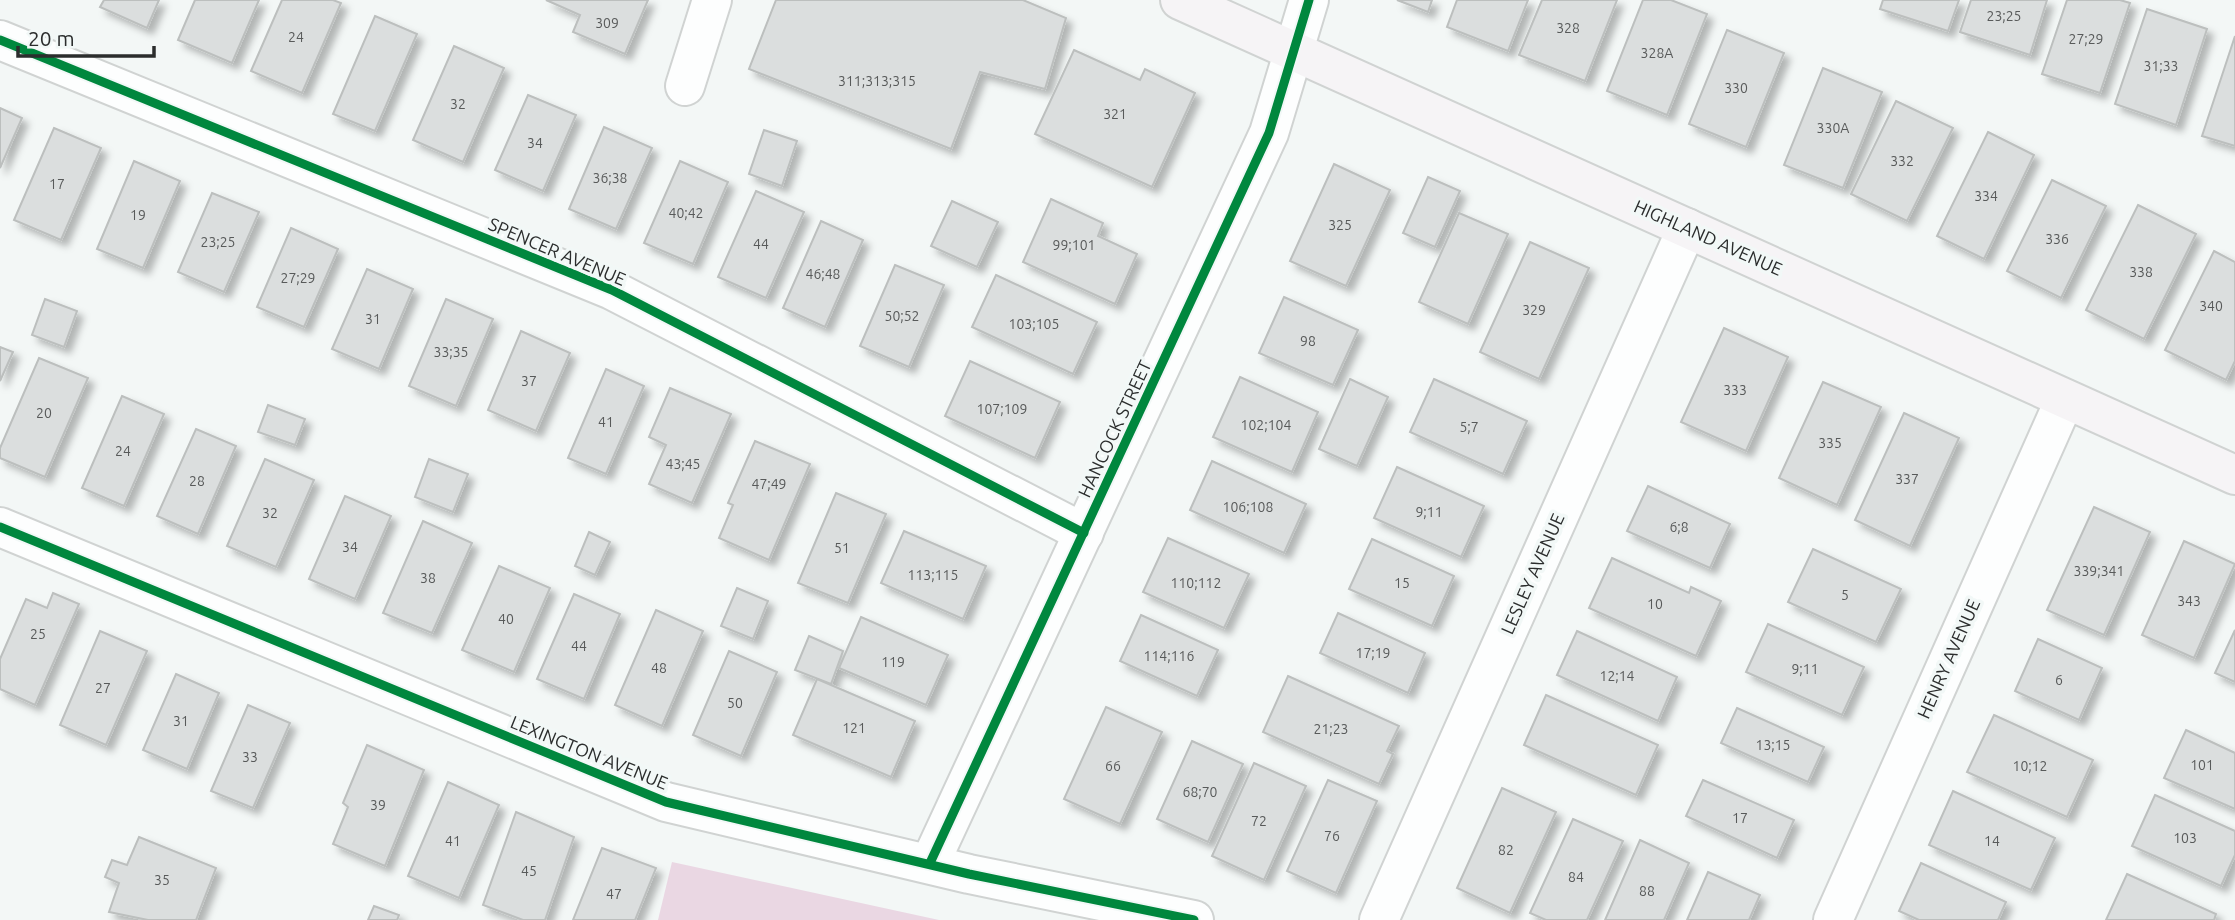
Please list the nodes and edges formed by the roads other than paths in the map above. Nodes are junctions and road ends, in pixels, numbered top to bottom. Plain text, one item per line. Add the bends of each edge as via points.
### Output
1 (712, 0) edge
2 (1180, 0) edge
3 (1309, 0) edge
4 (0, 40) edge
5 (1296, 52) junction
6 (685, 86) dead end
7 (1687, 228) junction
8 (2065, 399) junction
9 (2235, 475) edge
10 (0, 527) edge
11 (1084, 533) junction
12 (930, 863) junction
13 (1194, 920) edge
14 (1379, 920) edge
15 (1833, 920) edge

1 - 6 street
2 - 5 main road, HIGHLAND AVENUE
3 - 5 street, HANCOCK STREET
4 - 11 street, SPENCER AVENUE via 612,290
5 - 7 main road, HIGHLAND AVENUE
5 - 11 street, HANCOCK STREET via 1269,133
7 - 8 main road, HIGHLAND AVENUE
7 - 14 street, LESLEY AVENUE
8 - 9 main road, HIGHLAND AVENUE
8 - 15 street, HENRY AVENUE
10 - 12 street, LEXINGTON AVENUE via 666,802
11 - 12 street, HANCOCK STREET
12 - 13 street, LEXINGTON AVENUE

